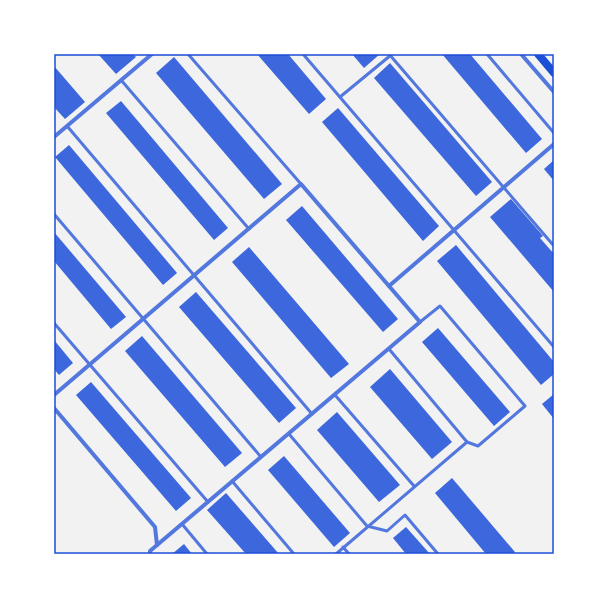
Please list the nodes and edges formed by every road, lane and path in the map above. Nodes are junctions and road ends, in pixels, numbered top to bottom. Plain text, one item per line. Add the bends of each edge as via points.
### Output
1 (152, 54) edge
2 (188, 54) edge
3 (303, 54) edge
4 (391, 54) edge
5 (487, 54) edge
6 (522, 54) edge
7 (538, 54) edge
8 (554, 73) edge
9 (121, 80) junction
10 (554, 92) edge
11 (340, 97) junction
12 (67, 126) junction
13 (554, 133) edge
14 (54, 137) edge
15 (554, 144) edge
16 (301, 184) junction
17 (504, 187) junction
18 (54, 214) edge
19 (248, 229) junction
20 (454, 230) junction
21 (554, 246) edge
22 (194, 275) junction
23 (390, 286) junction
24 (144, 319) junction
25 (420, 322) junction
26 (54, 323) edge
27 (554, 347) edge
28 (389, 349) junction
29 (90, 364) junction
30 (54, 395) edge
31 (335, 395) junction
32 (54, 408) edge
33 (312, 414) junction
34 (289, 434) junction
35 (467, 442) junction
36 (261, 457) junction
37 (232, 482) junction
38 (414, 486) junction
39 (208, 502) junction
40 (182, 524) junction
41 (368, 526) junction
42 (157, 546) junction
43 (343, 548) junction
44 (150, 554) edge
45 (207, 554) edge
46 (294, 554) edge
47 (336, 554) edge
48 (349, 554) edge
49 (438, 554) edge

1 - 9 street
2 - 16 lane
3 - 11 lane
4 - 11 lane
4 - 17 lane
5 - 13 lane
6 - 10 street
7 - 8 main road
9 - 12 street
9 - 19 lane
11 - 20 lane
12 - 14 street
12 - 22 lane
15 - 17 street
16 - 19 street
16 - 23 street
17 - 20 street
17 - 21 lane
18 - 24 lane
19 - 22 street
20 - 23 street
20 - 27 lane
22 - 24 street
22 - 33 lane
23 - 25 street
24 - 29 street
24 - 36 lane
25 - 28 street
25 - 35 lane via 440,306 525,406 478,446
26 - 29 lane
28 - 31 street
28 - 35 lane
29 - 30 street
29 - 39 lane
31 - 33 street
31 - 38 lane
32 - 42 street via 155,528
33 - 34 street
34 - 36 street
34 - 41 lane
35 - 38 lane
36 - 37 street
37 - 39 street
37 - 46 lane
38 - 41 lane
39 - 40 street
40 - 42 street
40 - 45 lane
41 - 43 lane
41 - 49 lane via 387,531 405,515
42 - 44 street
43 - 47 lane
43 - 48 lane

